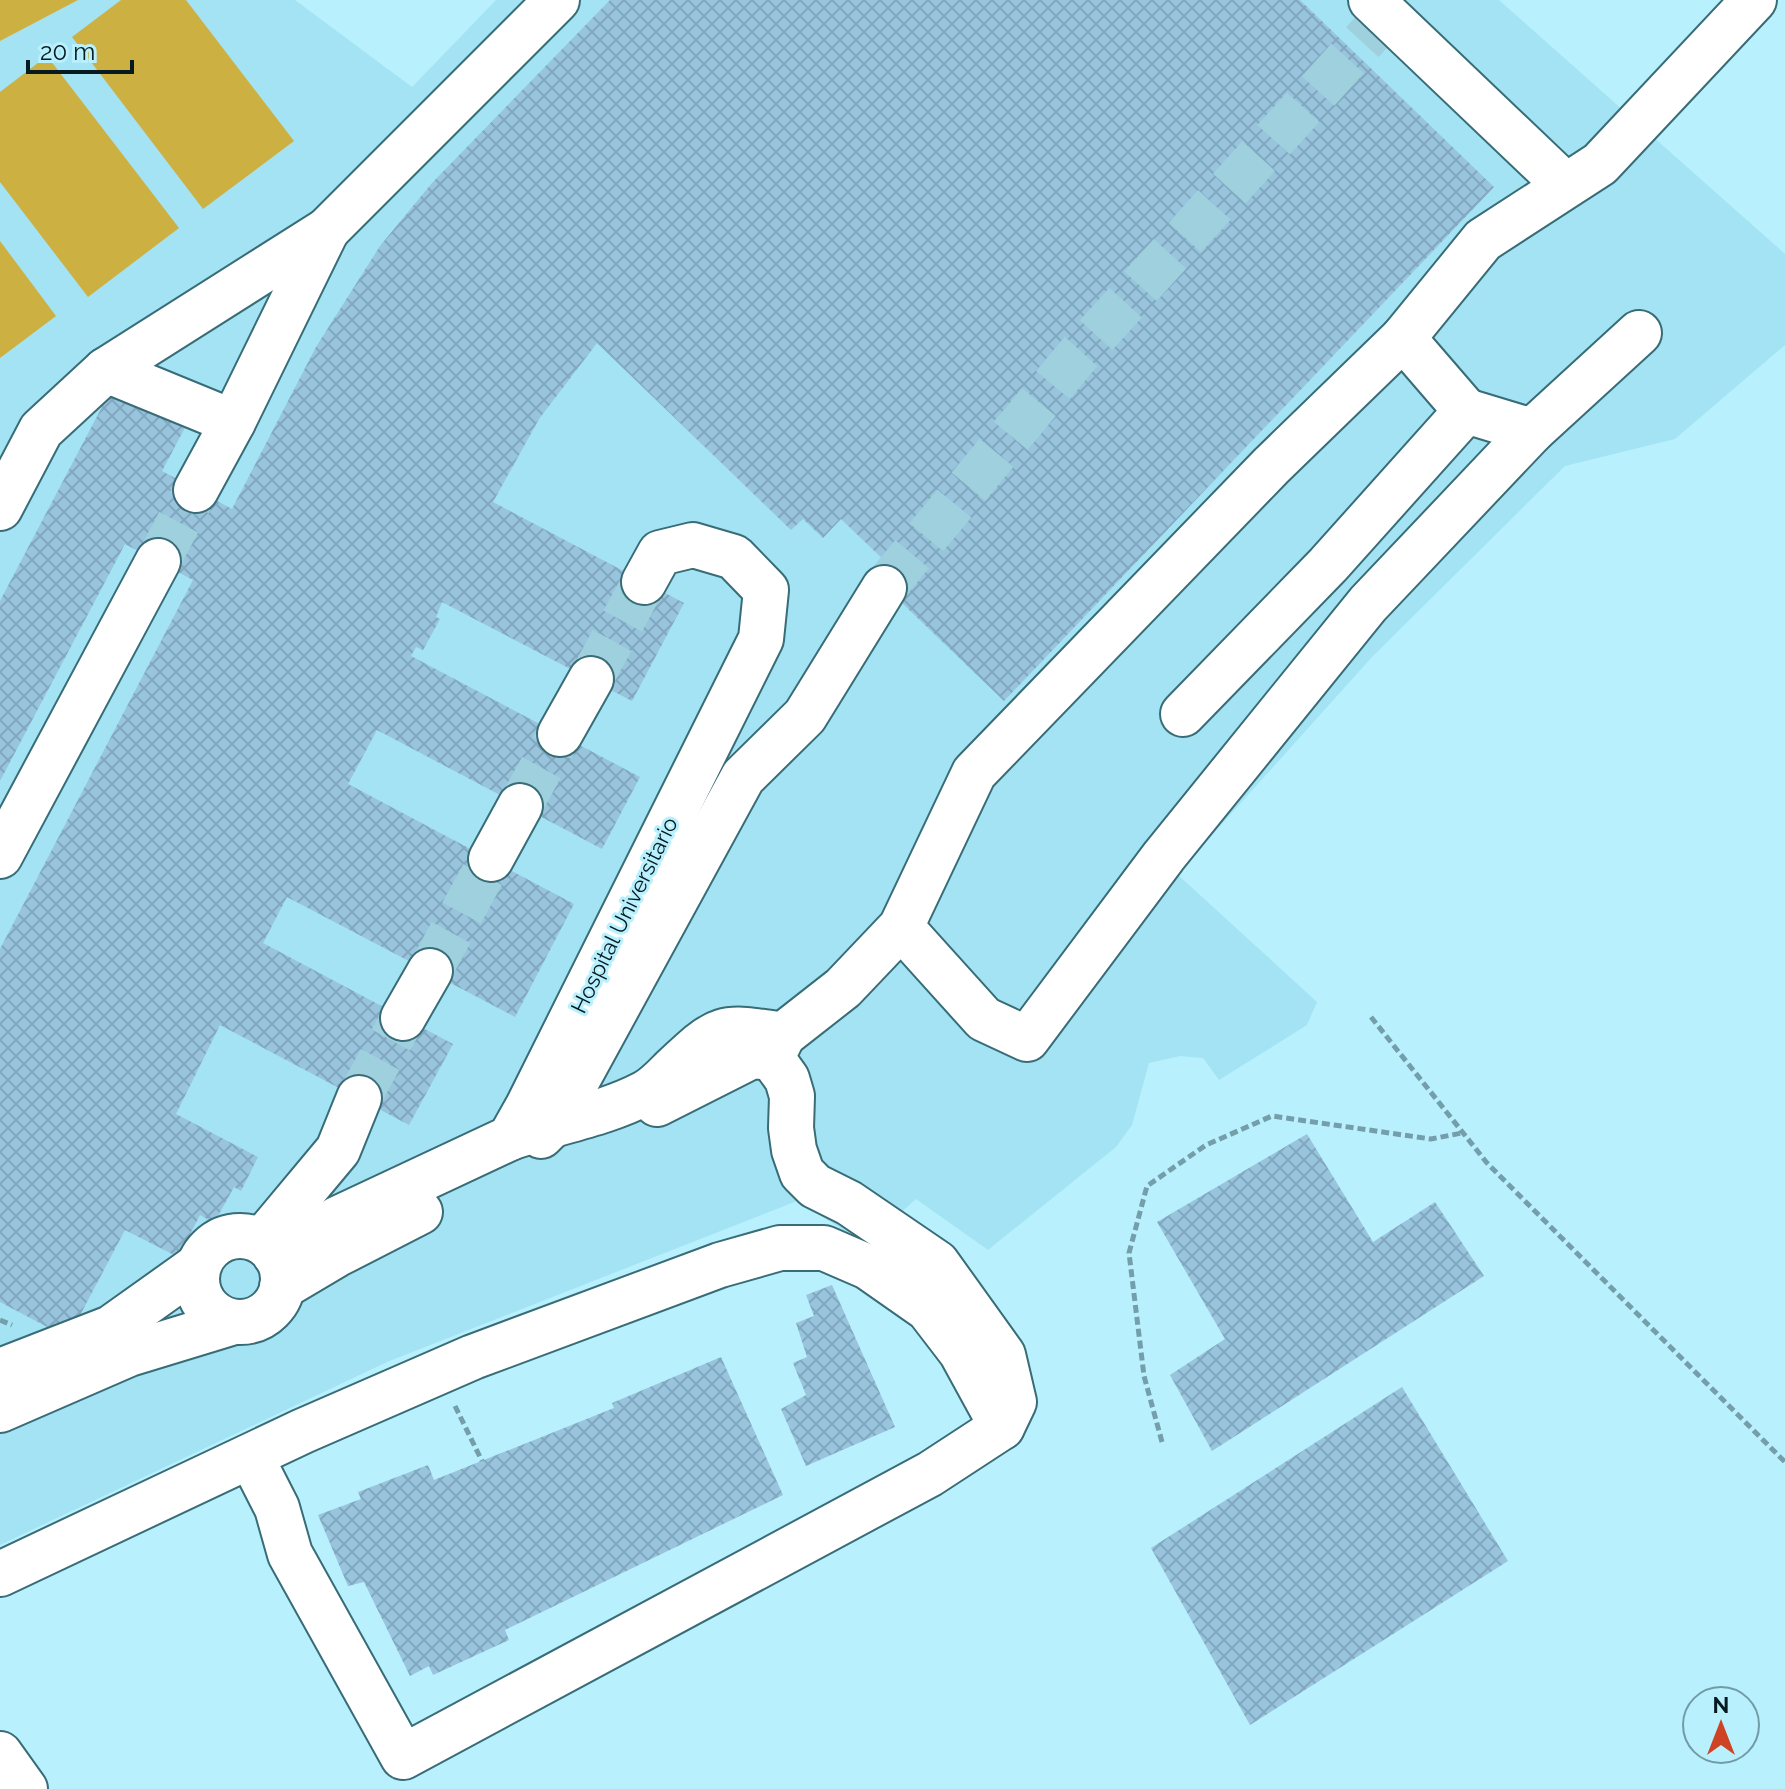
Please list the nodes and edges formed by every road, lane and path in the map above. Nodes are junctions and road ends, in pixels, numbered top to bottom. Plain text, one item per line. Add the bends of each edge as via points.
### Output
1 (557, 0) edge
2 (1371, 0) edge
3 (1754, 0) edge
4 (1565, 185) junction
5 (327, 230) junction
6 (1639, 333) dead end
7 (1403, 338) junction
8 (106, 370) junction
9 (1466, 411) junction
10 (233, 422) junction
11 (1532, 431) junction
12 (196, 490) tunnel mouth
13 (0, 508) edge
14 (158, 561) tunnel mouth
15 (1328, 565) junction
16 (644, 582) tunnel mouth
17 (884, 588) tunnel mouth
18 (1368, 604) junction
19 (591, 679) tunnel mouth
20 (1183, 714) dead end
21 (560, 734) tunnel mouth
22 (520, 806) tunnel mouth
23 (0, 856) edge
24 (491, 859) tunnel mouth
25 (901, 927) junction
26 (430, 971) tunnel mouth
27 (1371, 1017) dead end
28 (403, 1018) tunnel mouth
29 (778, 1047) junction
30 (359, 1098) tunnel mouth
31 (554, 1123) junction
32 (1462, 1133) junction
33 (338, 1150) junction
34 (511, 1151) junction
35 (385, 1197) junction
36 (273, 1261) junction
37 (198, 1266) junction
38 (234, 1322) junction
39 (0, 1371) edge
40 (0, 1410) edge
41 (1002, 1427) junction
42 (1162, 1442) dead end
43 (251, 1457) junction
44 (1785, 1462) edge
45 (0, 1574) edge
46 (0, 1754) edge
47 (25, 1789) edge

1 - 5 main road
2 - 4 main road
3 - 4 main road via 1600,164
4 - 7 main road via 1483,240
5 - 8 main road
5 - 10 main road
6 - 11 main road
7 - 9 main road
7 - 25 main road via 1271,466 974,773
8 - 10 main road
8 - 13 main road via 41,430
9 - 11 main road
9 - 15 main road
10 - 12 main road
11 - 18 main road
14 - 23 main road
15 - 18 main road
15 - 20 main road
16 - 34 main road, Hospital Universitario via 660,553 693,545 734,557 766,590 761,639
17 - 31 main road via 805,716 743,777
18 - 25 main road via 1164,856 1027,1039 984,1019
19 - 21 main road
22 - 24 main road
25 - 29 main road
26 - 28 main road
27 - 32 path
29 - 31 main road via 742,1028 720,1031 649,1091 605,1111
29 - 34 main road via 545,1158
29 - 41 main road via 792,1096 791,1128 802,1173 937,1263 1003,1355 1014,1402
30 - 33 main road
31 - 34 main road
32 - 42 path via 1431,1139 1272,1116 1206,1145 1147,1186 1129,1253 1144,1376
32 - 44 path
33 - 35 main road
33 - 36 main road
34 - 35 main road
34 - 36 main road via 336,1255
35 - 36 main road via 337,1219
36 - 37 main road via 237,1236 224,1238
36 - 38 main road via 278,1299 260,1317
37 - 38 main road via 203,1302
37 - 39 main road via 111,1328
38 - 40 main road via 129,1354
41 - 43 main road via 961,1352 928,1309 868,1267 824,1248 780,1248 720,1265 473,1357
41 - 43 main road via 930,1474 403,1757 290,1554 277,1508
43 - 45 main road
46 - 47 main road

